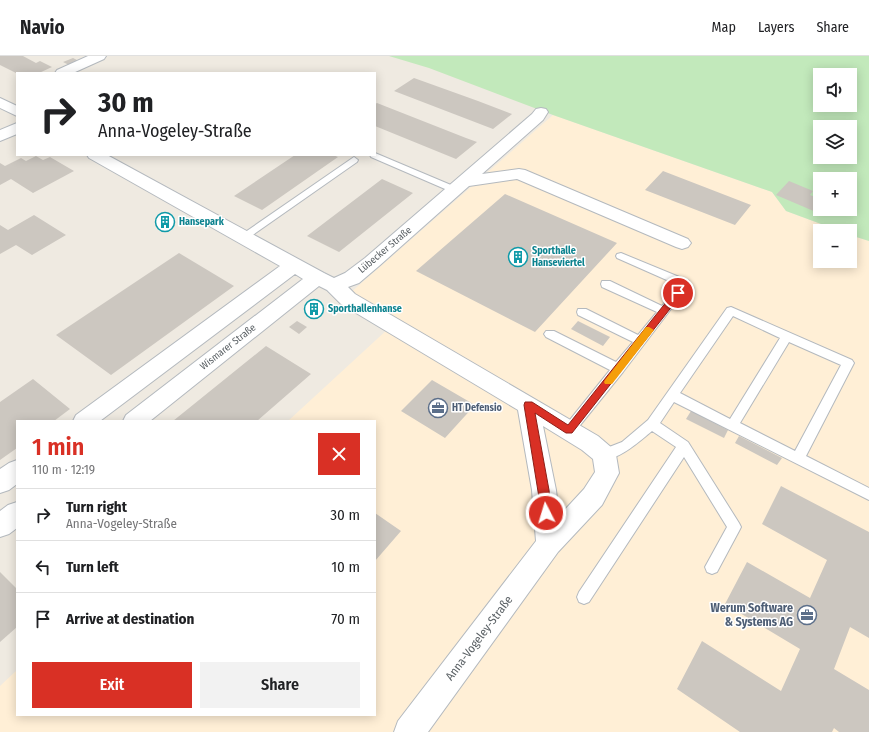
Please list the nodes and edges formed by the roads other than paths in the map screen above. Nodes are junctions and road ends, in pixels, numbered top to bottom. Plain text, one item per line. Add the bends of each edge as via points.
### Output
1 (99, 56) edge
2 (64, 72) edge
3 (16, 94) edge
4 (0, 102) edge
5 (16, 111) edge
6 (541, 112) dead end
7 (16, 128) edge
8 (0, 136) edge
9 (97, 156) edge
10 (376, 156) edge
11 (354, 160) dead end
12 (460, 186) junction
13 (244, 238) junction
14 (682, 243) dead end
15 (621, 256) dead end
16 (294, 265) junction
17 (325, 281) junction
18 (606, 284) dead end
19 (664, 311) junction
20 (582, 312) dead end
21 (550, 334) dead end
22 (787, 336) junction
23 (641, 341) junction
24 (619, 369) junction
25 (672, 395) junction
26 (115, 398) junction
27 (528, 405) junction
28 (137, 419) edge
29 (85, 420) edge
30 (652, 424) junction
31 (733, 425) junction
32 (569, 430) junction
33 (684, 446) junction
34 (604, 455) junction
35 (798, 458) junction
36 (16, 471) edge
37 (0, 483) edge
38 (869, 494) edge
39 (16, 514) edge
40 (0, 526) edge
41 (550, 544) junction
42 (712, 567) dead end
43 (584, 597) dead end
44 (409, 732) edge

1 - 2 street
3 - 4 street
4 - 5 street
6 - 12 street, Lübecker Straße
7 - 8 street
9 - 13 street
10 - 12 lane
11 - 13 lane
12 - 14 street via 520,174
12 - 17 street, Lübecker Straße via 352,278
13 - 16 street
15 - 19 lane via 685,284
16 - 17 street
16 - 26 street
17 - 27 street via 348,299
17 - 28 street, Wismarer Straße
18 - 19 lane
19 - 23 lane
20 - 23 lane
21 - 24 lane
22 - 25 lane via 731,311
22 - 31 lane
22 - 35 lane via 848,363
23 - 24 lane
24 - 32 lane
25 - 30 lane
25 - 31 lane
26 - 28 street, Wismarer Straße
26 - 29 street
27 - 32 street
27 - 41 street via 544,490
30 - 33 lane
30 - 34 lane via 626,446
31 - 35 lane
32 - 34 street
33 - 42 lane via 734,527
33 - 43 lane
34 - 41 street, Anna-Vogeley-Straße via 607,473 595,495
35 - 38 lane
36 - 37 street
39 - 40 street
41 - 44 street, Anna-Vogeley-Straße

